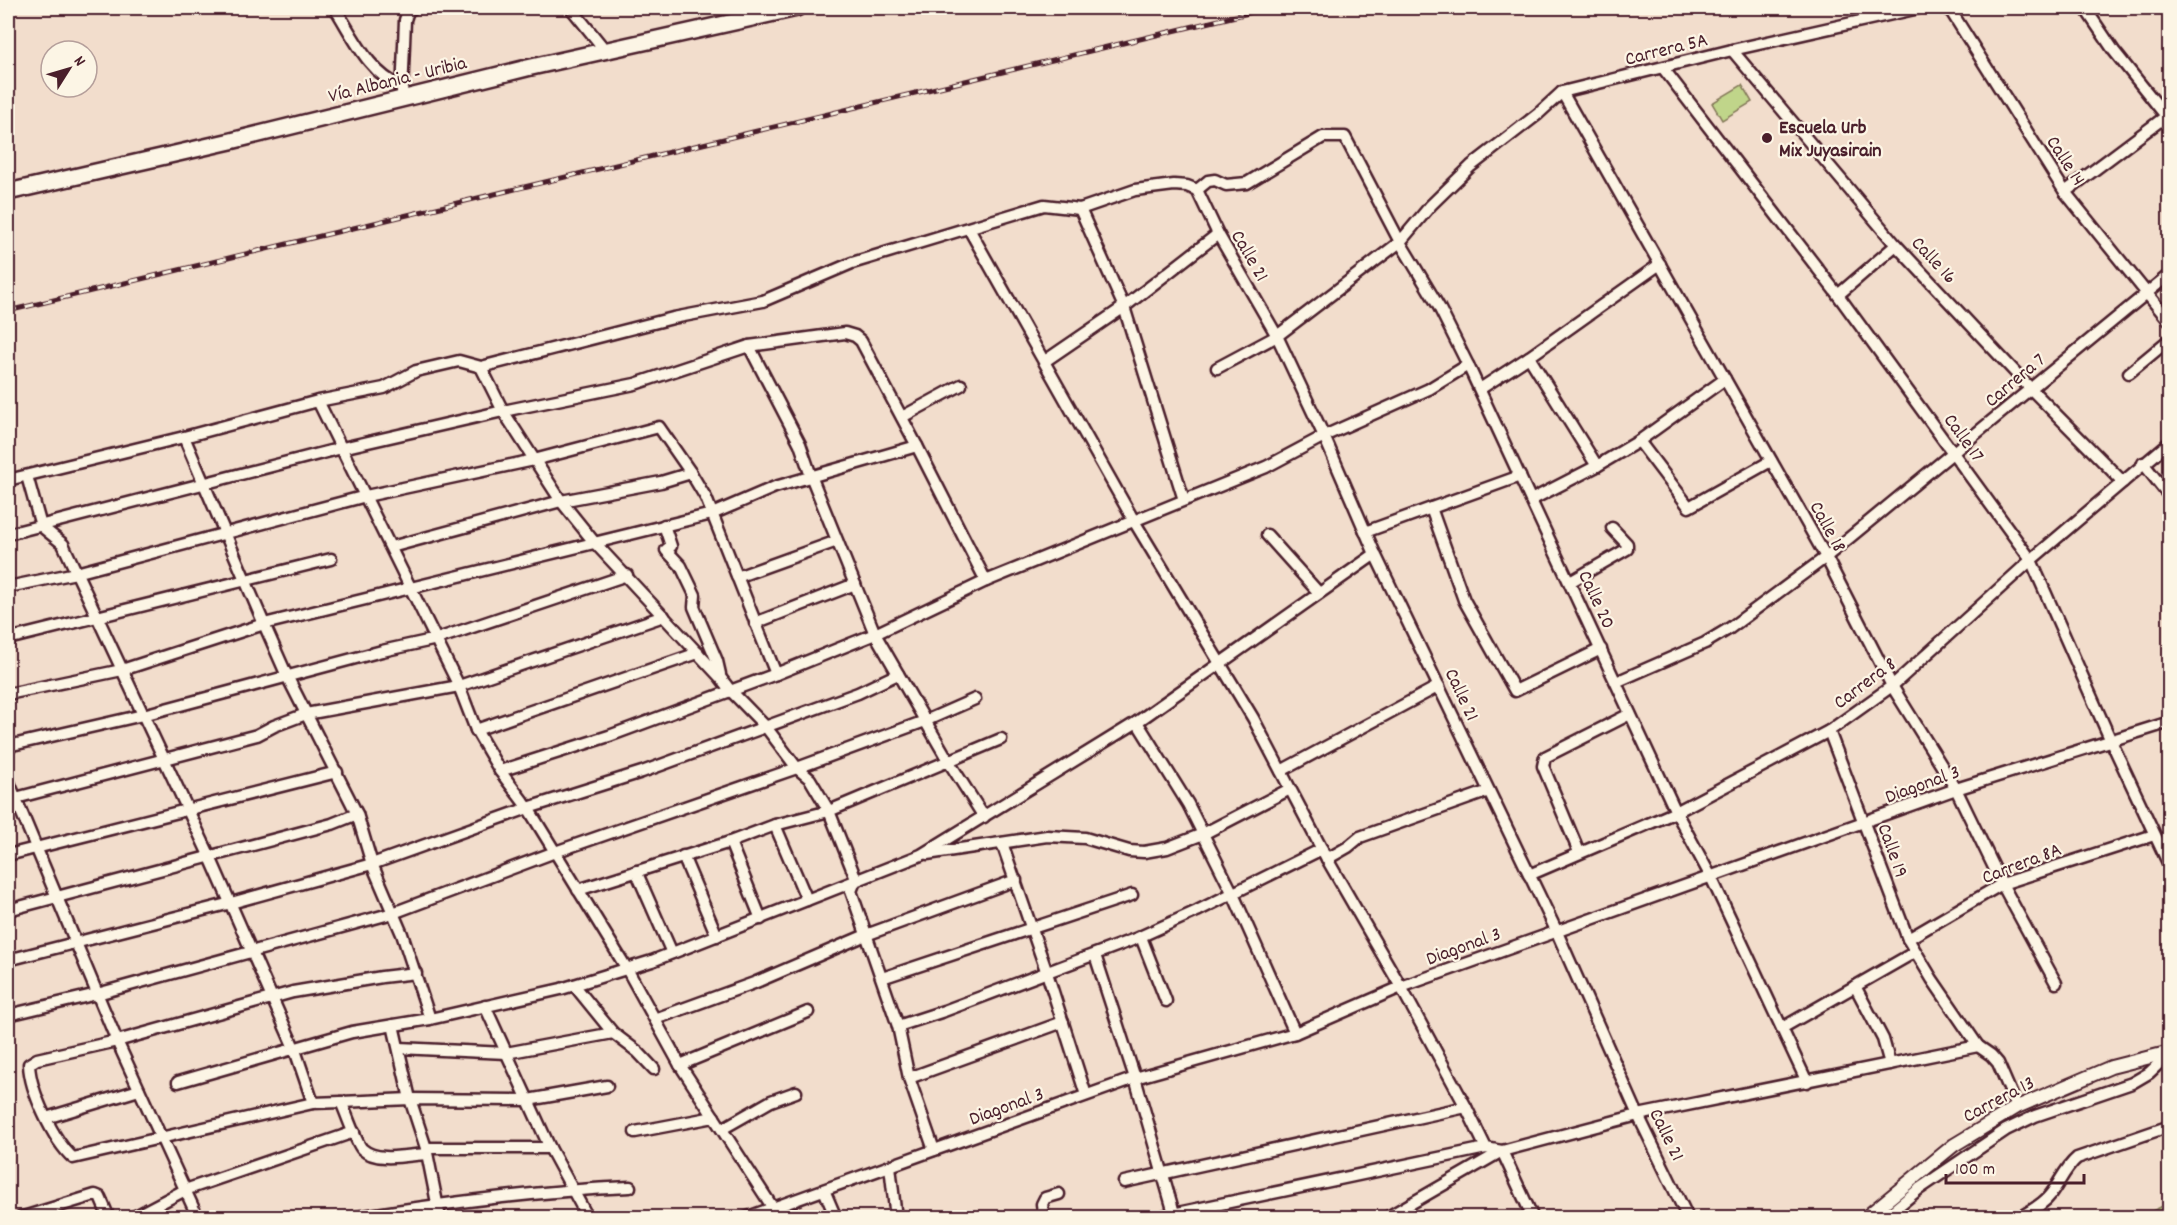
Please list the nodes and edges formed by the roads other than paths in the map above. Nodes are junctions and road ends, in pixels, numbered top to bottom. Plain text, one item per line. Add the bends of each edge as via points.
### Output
1 (335, 8) edge
2 (413, 8) edge
3 (571, 8) edge
4 (797, 8) edge
5 (1918, 8) edge
6 (1948, 8) edge
7 (2085, 8) edge
8 (605, 50) junction
9 (1732, 50) junction
10 (1663, 68) junction
11 (1562, 92) junction
12 (403, 93) junction
13 (2168, 118) edge
14 (1197, 190) junction
15 (8, 192) edge
16 (2066, 192) junction
17 (1080, 209) junction
18 (969, 229) junction
19 (1218, 234) junction
20 (1400, 242) junction
21 (1896, 245) junction
22 (1660, 264) junction
23 (2169, 274) edge
24 (2146, 292) junction
25 (1838, 295) junction
26 (1124, 307) junction
27 (2169, 322) edge
28 (1277, 336) junction
29 (2169, 339) edge
30 (749, 346) junction
31 (1529, 357) junction
32 (1045, 361) junction
33 (1468, 365) junction
34 (481, 367) junction
35 (1216, 368) dead end
36 (2129, 373) dead end
37 (1725, 379) junction
38 (961, 385) dead end
39 (2030, 388) junction
40 (1480, 389) junction
41 (318, 401) junction
42 (503, 411) junction
43 (902, 417) junction
44 (1324, 436) junction
45 (184, 437) junction
46 (1639, 441) junction
47 (2169, 442) edge
48 (917, 446) junction
49 (342, 448) junction
50 (1954, 453) junction
51 (534, 460) junction
52 (1771, 460) junction
53 (2143, 463) junction
54 (1597, 466) junction
55 (691, 473) junction
56 (27, 476) junction
57 (811, 476) junction
58 (1520, 476) junction
59 (8, 480) edge
60 (2122, 482) junction
61 (204, 484) junction
62 (366, 496) junction
63 (2169, 497) edge
64 (1184, 500) junction
65 (1531, 500) junction
66 (561, 501) junction
67 (1431, 508) junction
68 (712, 514) junction
69 (1134, 521) junction
70 (664, 525) junction
71 (41, 526) junction
72 (1612, 528) dead end
73 (1365, 532) junction
74 (8, 534) edge
75 (225, 534) junction
76 (1268, 535) dead end
77 (837, 541) junction
78 (594, 542) junction
79 (391, 547) junction
80 (1375, 554) junction
81 (1826, 557) junction
82 (331, 560) dead end
83 (2031, 560) junction
84 (76, 573) junction
85 (627, 575) junction
86 (737, 577) junction
87 (246, 581) junction
88 (986, 581) junction
89 (1570, 582) junction
90 (855, 584) junction
91 (8, 588) edge
92 (412, 588) junction
93 (1319, 593) junction
94 (664, 616) junction
95 (97, 618) junction
96 (755, 623) junction
97 (264, 624) junction
98 (875, 634) junction
99 (8, 639) edge
100 (437, 639) junction
101 (1601, 649) junction
102 (698, 652) junction
103 (1221, 663) junction
104 (122, 669) junction
105 (777, 674) junction
106 (898, 674) junction
107 (287, 676) junction
108 (720, 677) junction
109 (1616, 682) junction
110 (459, 686) junction
111 (1439, 686) junction
112 (1892, 686) junction
113 (730, 690) junction
114 (8, 694) edge
115 (975, 699) dead end
116 (306, 714) junction
117 (1630, 714) junction
118 (143, 715) junction
119 (925, 721) junction
120 (1137, 722) junction
121 (2169, 722) edge
122 (766, 727) junction
123 (476, 730) junction
124 (1829, 731) junction
125 (1001, 739) dead end
126 (2111, 741) junction
127 (8, 746) edge
128 (164, 758) junction
129 (949, 762) junction
130 (796, 768) junction
131 (500, 771) junction
132 (1281, 771) junction
133 (337, 772) junction
134 (8, 780) edge
135 (1290, 789) junction
136 (1956, 789) junction
137 (1489, 791) junction
138 (11, 799) edge
139 (528, 808) junction
140 (188, 809) junction
141 (829, 810) junction
142 (1676, 812) junction
143 (357, 814) junction
144 (984, 817) junction
145 (1865, 823) junction
146 (775, 825) junction
147 (1203, 834) junction
148 (2154, 835) junction
149 (730, 842) junction
150 (1002, 843) junction
151 (35, 847) junction
152 (1322, 849) junction
153 (555, 852) junction
154 (1580, 852) junction
155 (8, 855) edge
156 (921, 855) junction
157 (683, 856) junction
158 (210, 857) junction
159 (1327, 859) junction
160 (372, 864) junction
161 (2169, 867) edge
162 (636, 871) junction
163 (1529, 875) junction
164 (1711, 878) junction
165 (856, 879) junction
166 (1016, 880) junction
167 (2002, 884) junction
168 (578, 890) junction
169 (1233, 894) junction
170 (1132, 895) dead end
171 (57, 898) junction
172 (807, 900) junction
173 (231, 903) junction
174 (8, 910) edge
175 (393, 913) junction
176 (761, 919) junction
177 (1032, 928) junction
178 (1556, 930) junction
179 (866, 935) junction
180 (717, 936) junction
181 (1141, 937) junction
182 (1908, 939) junction
183 (75, 943) junction
184 (252, 951) junction
185 (1915, 952) junction
186 (672, 953) junction
187 (1095, 955) junction
188 (8, 960) edge
189 (627, 969) junction
190 (1047, 973) junction
191 (416, 974) junction
192 (882, 978) junction
193 (2056, 982) dead end
194 (574, 985) junction
195 (1855, 986) junction
196 (1401, 987) junction
197 (97, 994) junction
198 (272, 997) junction
199 (1166, 1001) dead end
200 (485, 1006) junction
201 (808, 1012) dead end
202 (8, 1015) edge
203 (430, 1019) junction
204 (655, 1019) junction
205 (1063, 1022) junction
206 (393, 1025) junction
207 (898, 1026) junction
208 (1782, 1028) junction
209 (613, 1033) junction
210 (1295, 1033) junction
211 (117, 1041) junction
212 (1978, 1046) junction
213 (399, 1048) junction
214 (295, 1050) junction
215 (506, 1053) junction
216 (2169, 1053) edge
217 (1890, 1064) junction
218 (681, 1065) junction
219 (654, 1069) dead end
220 (909, 1078) junction
221 (1135, 1078) junction
222 (178, 1082) dead end
223 (1807, 1082) junction
224 (607, 1086) dead end
225 (139, 1090) junction
226 (796, 1092) dead end
227 (1086, 1095) junction
228 (410, 1099) junction
229 (528, 1100) junction
230 (341, 1102) junction
231 (313, 1103) junction
232 (1466, 1107) junction
233 (2017, 1107) junction
234 (1638, 1115) junction
235 (714, 1117) junction
236 (46, 1118) junction
237 (2169, 1126) edge
238 (722, 1129) junction
239 (354, 1132) junction
240 (635, 1132) dead end
241 (161, 1137) junction
242 (550, 1148) junction
243 (1486, 1148) junction
244 (934, 1150) junction
245 (426, 1151) junction
246 (1502, 1151) junction
247 (890, 1166) junction
248 (1163, 1173) junction
249 (1124, 1182) dead end
250 (630, 1187) dead end
251 (185, 1190) junction
252 (573, 1190) junction
253 (824, 1190) junction
254 (1059, 1194) dead end
255 (437, 1204) junction
256 (773, 1208) junction
257 (1174, 1214) junction
258 (20, 1218) edge
259 (109, 1218) edge
260 (132, 1218) edge
261 (198, 1218) edge
262 (350, 1218) edge
263 (440, 1218) edge
264 (588, 1218) edge
265 (745, 1218) edge
266 (836, 1218) edge
267 (896, 1218) edge
268 (1044, 1218) edge
269 (1155, 1218) edge
270 (1386, 1218) edge
271 (1533, 1218) edge
272 (1688, 1218) edge
273 (1865, 1218) edge
274 (1884, 1218) edge
275 (2019, 1218) edge

1 - 12 street via 378,71
2 - 12 street via 405,20
3 - 8 street
4 - 8 main road, Vía Albania - Uribia
5 - 9 street, Carrera 5A
6 - 16 street, Calle 14
7 - 13 street
8 - 12 main road, Vía Albania - Uribia
9 - 10 street, Carrera 5A
9 - 21 street, Calle 16
10 - 11 street, Carrera 5A
10 - 25 street, Calle 17
11 - 20 street via 1471,166
11 - 22 street, Calle 18
12 - 15 main road, Vía Albania - Uribia via 231,141
13 - 16 street
14 - 17 street via 1174,185 1135,190
14 - 19 street, Calle 21
14 - 20 street, Calle 20 via 1215,180 1226,185 1247,183 1323,137 1345,136
16 - 24 street, Calle 14
17 - 18 street via 1044,205
17 - 26 street
18 - 32 street
18 - 34 street via 852,263 763,302 673,318
19 - 26 street
19 - 28 street, Calle 21
20 - 28 street
20 - 33 street, Calle 20
21 - 25 street
21 - 39 street, Calle 16
22 - 31 street
22 - 37 street, Calle 18
23 - 24 street, Carrera 7
24 - 27 street, Calle 14
24 - 39 street, Carrera 7
25 - 50 street, Calle 17
26 - 32 street
26 - 64 street
28 - 35 street
28 - 44 street, Calle 21
29 - 36 street
30 - 42 street via 635,384
30 - 43 street via 845,333 855,336
30 - 57 street via 800,444
31 - 40 street
31 - 54 street
32 - 69 street
33 - 40 street, Calle 20
33 - 44 street via 1429,389
34 - 41 street via 459,361 416,371 384,388
34 - 42 street
37 - 46 street
37 - 52 street, Calle 18
38 - 43 street
39 - 50 street, Carrera 7
39 - 60 street, Calle 16
40 - 58 street, Calle 20
41 - 45 street
41 - 49 street
42 - 49 street
42 - 51 street
43 - 48 street
44 - 64 street via 1266,466
44 - 73 street, Calle 21
45 - 56 street
45 - 61 street
46 - 52 street via 1689,507
46 - 54 street
47 - 53 street, Carrera 8
48 - 57 street
48 - 88 street
49 - 61 street
49 - 62 street
50 - 81 street, Carrera 7
50 - 83 street, Calle 17
51 - 55 street via 659,427
51 - 62 street
51 - 66 street
52 - 81 street, Calle 18
53 - 60 street, Carrera 8
53 - 63 street
54 - 65 street
55 - 66 street
55 - 68 street
56 - 59 street
56 - 71 street
57 - 68 street
57 - 77 street
58 - 65 street, Calle 20
58 - 67 street
60 - 83 street, Carrera 8
61 - 71 street
61 - 75 street
62 - 75 street
62 - 79 street
64 - 69 street
65 - 89 street, Calle 20
66 - 78 street
66 - 79 street
67 - 73 street
67 - 101 street via 1464,600 1515,691
68 - 70 street
68 - 86 street
69 - 88 street
69 - 103 street
70 - 78 street
70 - 108 street via 671,546 666,550 681,566 695,595 694,607
71 - 74 street
71 - 84 street via 63,544
72 - 89 street via 1628,544 1627,549
73 - 80 street, Calle 21
75 - 84 street
75 - 87 street
76 - 93 street
77 - 86 street
77 - 90 street
78 - 85 street
78 - 92 street
79 - 92 street
80 - 93 street
80 - 111 street, Calle 21
81 - 109 street, Carrera 7 via 1722,633
81 - 112 street, Calle 18
82 - 87 street
83 - 112 street, Carrera 8
83 - 126 street, Calle 17
84 - 91 street
84 - 95 street
85 - 94 street
85 - 100 street
86 - 96 street
87 - 95 street
87 - 97 street
88 - 98 street
89 - 101 street, Calle 20
90 - 96 street
90 - 98 street
92 - 97 street
92 - 100 street
93 - 103 street
94 - 102 street
94 - 110 street
95 - 99 street
95 - 104 street
96 - 105 street
97 - 104 street
97 - 107 street
98 - 105 street
98 - 106 street
100 - 107 street
100 - 110 street
101 - 109 street, Calle 20
102 - 108 street
102 - 123 street
103 - 120 street
103 - 132 street
104 - 114 street
104 - 118 street
105 - 113 street
106 - 119 street
106 - 122 street
107 - 116 street
107 - 118 street
108 - 113 street
109 - 117 street, Calle 20
110 - 116 street
110 - 123 street
111 - 132 street
111 - 137 street, Calle 21
112 - 124 street, Carrera 8
112 - 136 street, Calle 18
113 - 122 street
113 - 131 street via 609,736
115 - 119 street
116 - 128 street via 257,735
116 - 133 street
117 - 142 street, Calle 20
117 - 154 street via 1545,757 1543,766
118 - 127 street
118 - 128 street
119 - 129 street
119 - 130 street
120 - 144 street
120 - 147 street
121 - 126 street, Diagonal 3
122 - 130 street
122 - 139 street
123 - 131 street
124 - 142 street, Carrera 8
124 - 145 street, Calle 19
125 - 129 street
126 - 136 street, Diagonal 3
126 - 148 street, Calle 17
128 - 138 street
128 - 140 street
129 - 141 street
129 - 144 street
130 - 141 street via 810,779
130 - 153 street
131 - 139 street
132 - 135 street
133 - 140 street
133 - 143 street
134 - 138 street
135 - 147 street
135 - 152 street
136 - 145 street, Diagonal 3
136 - 167 street, Calle 18
137 - 159 street via 1360,837
137 - 163 street, Calle 21
138 - 151 street
139 - 153 street
139 - 160 street
140 - 151 street
140 - 158 street
141 - 146 street
141 - 165 street
142 - 154 street, Carrera 8
142 - 164 street, Calle 20
143 - 158 street
143 - 160 street
144 - 156 street
145 - 164 street, Diagonal 3
145 - 182 street, Calle 19
146 - 149 street
146 - 172 street
147 - 150 street via 1144,852 1085,838 1047,836
147 - 169 street
148 - 161 street, Calle 17
148 - 167 street, Carrera 8A
149 - 157 street
149 - 176 street
150 - 156 street
150 - 166 street
151 - 155 street
151 - 171 street
152 - 159 street
152 - 169 street
153 - 168 street
153 - 175 street
154 - 163 street, Carrera 8
156 - 165 street
157 - 162 street
157 - 180 street
158 - 171 street
158 - 173 street
159 - 196 street
160 - 173 street
160 - 175 street
162 - 168 street
162 - 186 street
163 - 178 street, Calle 21
164 - 178 street, Diagonal 3
164 - 208 street, Calle 20
165 - 172 street
165 - 179 street via 850,891
166 - 177 street
166 - 179 street
167 - 182 street, Carrera 8A
167 - 193 street, Calle 18
168 - 189 street
169 - 181 street
169 - 210 street
170 - 177 street
171 - 174 street
171 - 183 street
172 - 176 street
173 - 183 street
173 - 184 street
175 - 184 street
175 - 191 street
176 - 180 street
177 - 190 street
177 - 192 street
178 - 196 street, Diagonal 3
178 - 234 street, Calle 21
179 - 192 street
179 - 204 street via 754,983
180 - 186 street
181 - 187 street
181 - 199 street
182 - 185 street, Calle 19
183 - 188 street
183 - 197 street
184 - 197 street
184 - 198 street
185 - 195 street
185 - 212 street, Calle 19
186 - 189 street
187 - 190 street
187 - 221 street
189 - 194 street
189 - 204 street
190 - 205 street
190 - 207 street
191 - 198 street
191 - 203 street
192 - 207 street
194 - 200 street
194 - 209 street
195 - 208 street
195 - 217 street via 1883,1039
196 - 210 street, Diagonal 3
196 - 232 street
197 - 202 street
197 - 211 street
198 - 211 street
198 - 214 street
200 - 203 street
200 - 215 street
201 - 218 street
203 - 206 street
204 - 218 street
205 - 220 street
205 - 227 street
206 - 213 street
206 - 214 street via 352,1032
207 - 220 street
208 - 223 street, Calle 20
209 - 215 street
209 - 219 street
210 - 221 street, Diagonal 3
211 - 225 street
211 - 236 street via 29,1064 29,1074
212 - 217 street
212 - 233 street, Calle 19 via 1998,1063
213 - 215 street
213 - 228 street
214 - 222 street
214 - 231 street
215 - 229 street
216 - 233 street, Carrera 13 via 2111,1068
216 - 274 street via 2132,1083 2006,1130 1919,1189
217 - 223 street
218 - 235 street
220 - 244 street
221 - 227 street, Diagonal 3
221 - 248 street
223 - 234 street
224 - 229 street
225 - 236 street
225 - 241 street
226 - 238 street via 771,1101
227 - 244 street, Diagonal 3
228 - 229 street
228 - 230 street
228 - 245 street
229 - 242 street
230 - 231 street
230 - 239 street
231 - 241 street
232 - 243 street
232 - 248 street
233 - 273 street, Carrera 13 via 1954,1145
234 - 246 street
234 - 272 street, Calle 21
235 - 238 street
235 - 240 street
236 - 241 street via 73,1158
237 - 275 street via 2077,1158 2050,1196
238 - 256 street
239 - 245 street via 361,1148 382,1157
239 - 251 street
241 - 251 street
242 - 245 street
242 - 252 street
243 - 246 street
243 - 257 street
244 - 247 street, Diagonal 3
245 - 255 street
246 - 270 street
246 - 271 street
247 - 253 street, Diagonal 3
247 - 267 street
248 - 249 street
248 - 257 street
250 - 252 street
251 - 260 street
251 - 261 street
252 - 255 street
252 - 264 street
253 - 256 street, Diagonal 3
253 - 266 street
254 - 268 street via 1045,1198
255 - 262 street
255 - 263 street
256 - 265 street, Diagonal 3
257 - 269 street
258 - 259 street via 95,1195 100,1197

